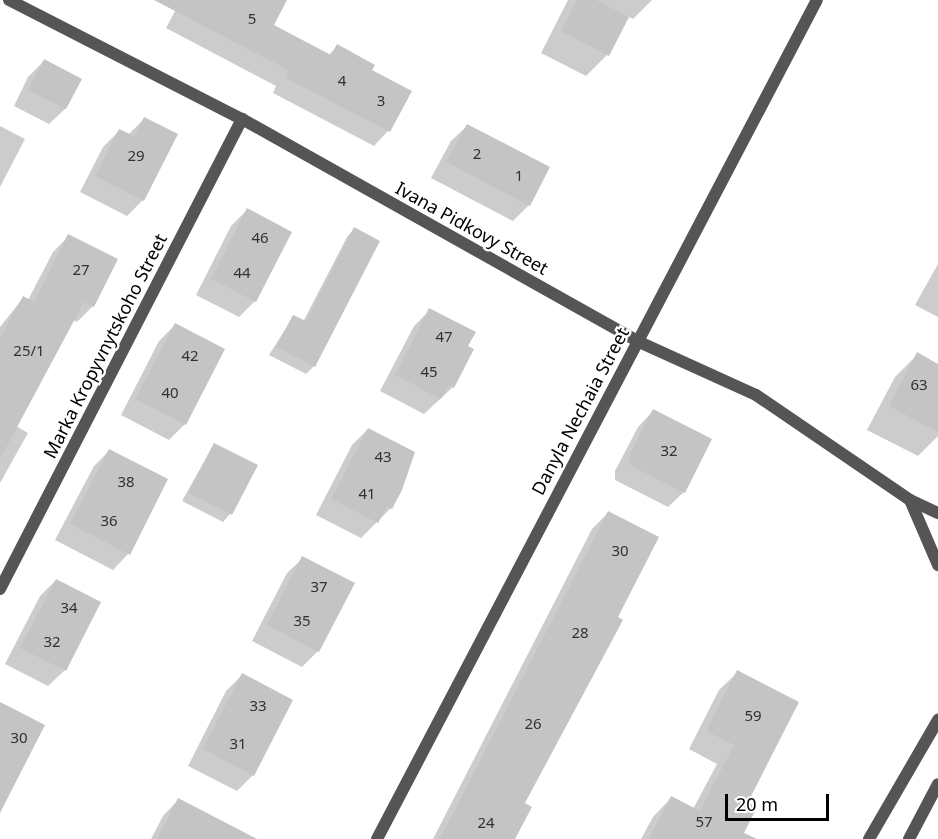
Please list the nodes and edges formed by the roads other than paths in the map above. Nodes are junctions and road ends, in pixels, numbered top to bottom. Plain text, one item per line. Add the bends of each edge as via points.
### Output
1 (9, 0) edge
2 (818, 0) edge
3 (242, 119) junction
4 (637, 341) junction
5 (910, 500) junction
6 (938, 513) edge
7 (938, 565) edge
8 (0, 590) edge
9 (938, 720) edge
10 (938, 784) edge
11 (377, 839) edge
12 (869, 839) edge
13 (909, 839) edge

1 - 3 street, Ivana Pidkovy Street
2 - 4 street, Danyla Nechaia Street
3 - 4 street, Ivana Pidkovy Street
3 - 8 street, Marka Kropyvnytskoho Street
4 - 5 street, Ivana Pidkovy Street via 756,395
4 - 11 street, Danyla Nechaia Street
5 - 6 street, Ivana Pidkovy Street
5 - 7 street
9 - 12 street
10 - 13 street

